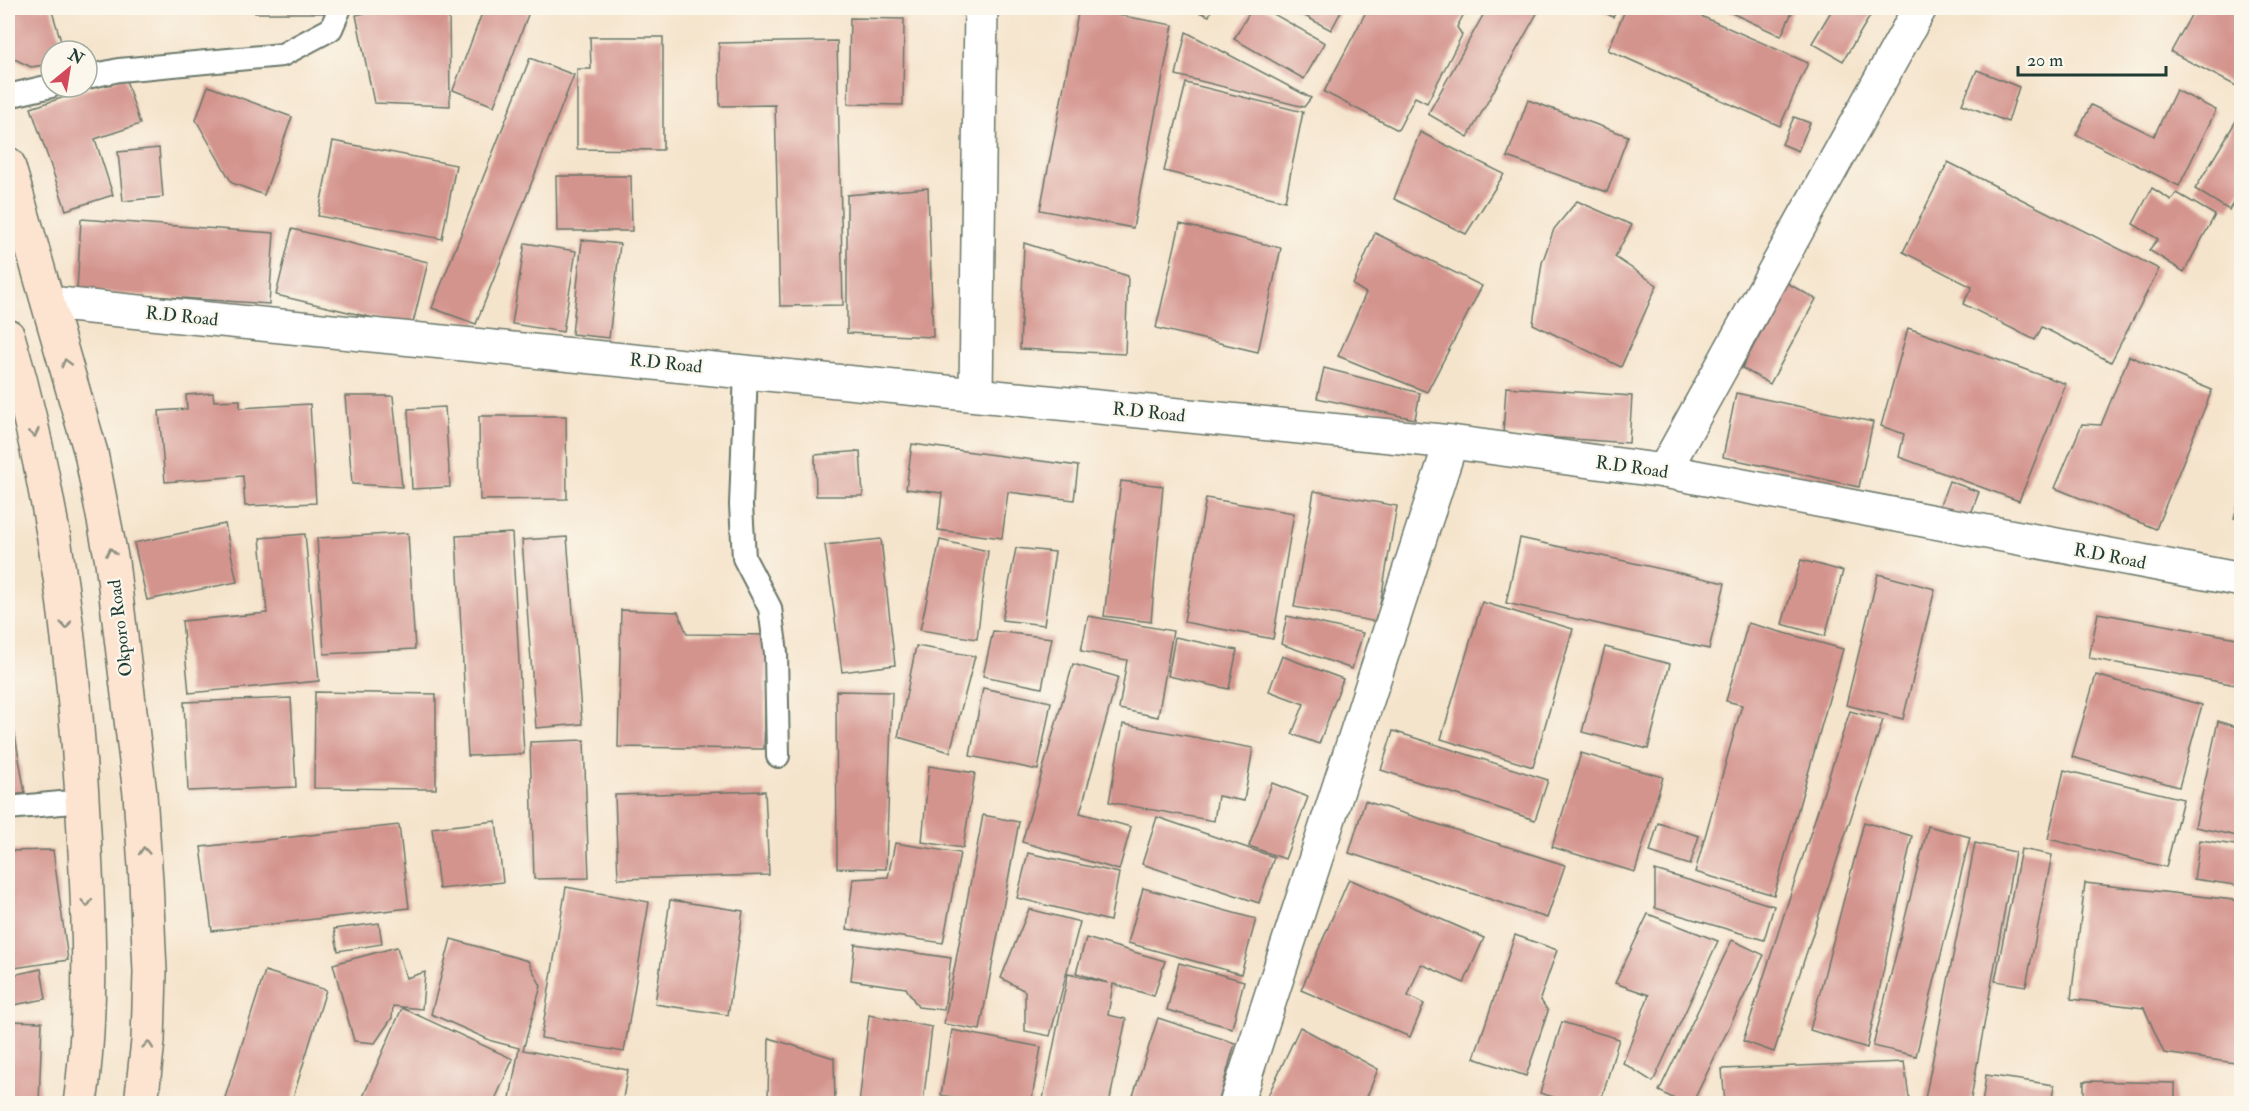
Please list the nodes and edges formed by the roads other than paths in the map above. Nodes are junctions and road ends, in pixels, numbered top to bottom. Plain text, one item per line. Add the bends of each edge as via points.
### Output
1 (340, 8) edge
2 (981, 8) edge
3 (1920, 8) edge
4 (99, 74) edge
5 (39, 89) edge
6 (8, 96) edge
7 (8, 164) edge
8 (49, 303) junction
9 (8, 336) edge
10 (746, 371) junction
11 (976, 394) junction
12 (1451, 442) junction
13 (1664, 471) junction
14 (2241, 580) edge
15 (777, 756) dead end
16 (82, 801) junction
17 (8, 808) edge
18 (80, 1104) edge
19 (141, 1104) edge
20 (1236, 1104) edge

1 - 4 lane via 331,29 282,55
2 - 11 street
3 - 13 street
5 - 6 lane
7 - 8 main road, Okporo Road
8 - 10 street, R.D Road
19 -> 8 main road, Okporo Road via 150,972 140,794 103,502
9 -> 16 main road via 26,397 64,596
10 - 11 street, R.D Road
10 - 15 lane via 741,505 744,558 770,608 776,653
11 - 12 street, R.D Road
12 - 13 street, R.D Road
12 - 20 street
13 - 14 street, R.D Road
16 - 17 lane
16 -> 18 main road via 89,924 87,1032

